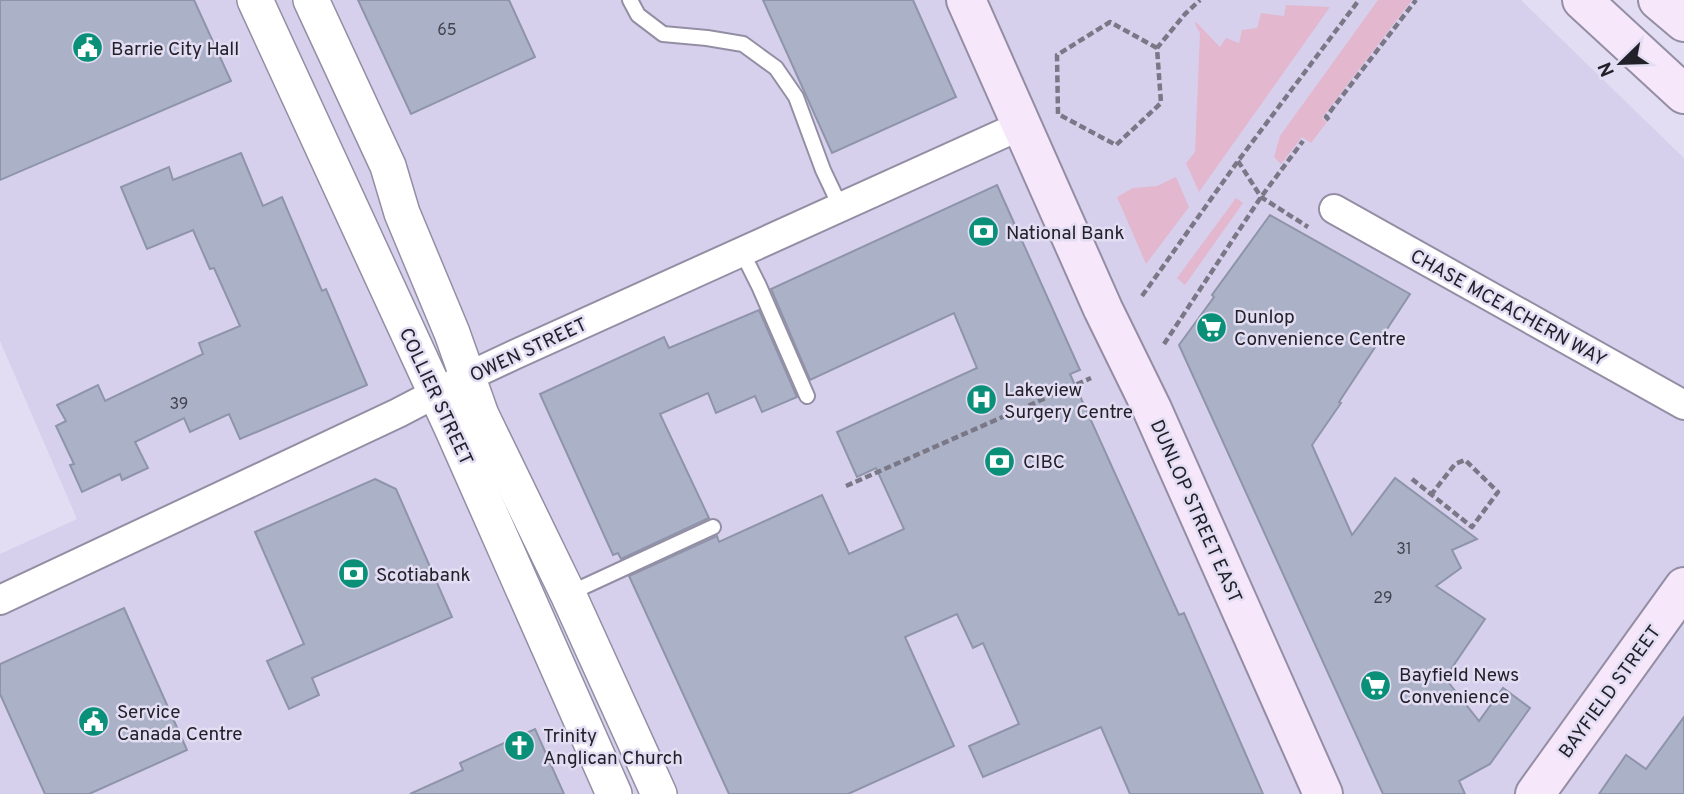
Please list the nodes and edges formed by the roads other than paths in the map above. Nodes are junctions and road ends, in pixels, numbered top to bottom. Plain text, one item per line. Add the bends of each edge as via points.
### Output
1 (255, 0) edge
2 (311, 0) edge
3 (630, 0) edge
4 (966, 0) edge
5 (1582, 0) edge
6 (1658, 0) edge
7 (1684, 22) edge
8 (1684, 94) edge
9 (1022, 125) junction
10 (840, 206) junction
11 (1334, 209) road end
12 (742, 253) junction
13 (467, 377) junction
14 (435, 393) junction
15 (807, 396) dead end
16 (1684, 405) edge
17 (713, 527) dead end
18 (1684, 587) edge
19 (568, 594) junction
20 (0, 600) edge
21 (614, 794) edge
22 (659, 794) edge
23 (1323, 794) edge
24 (1535, 794) edge

1 - 14 street, COLLIER STREET
2 - 13 street, COLLIER STREET via 388,166 402,214
3 - 10 lane via 638,15 663,34 743,44 776,68 796,97
4 - 9 main road, DUNLOP STREET EAST
5 - 8 main road
6 - 7 main road
9 - 10 street, OWEN STREET
9 - 23 main road, DUNLOP STREET EAST
10 - 12 street, OWEN STREET
11 - 16 street, CHASE MCEACHERN WAY
12 - 13 street, OWEN STREET
12 - 15 lane
13 - 14 street, OWEN STREET
13 - 19 street, COLLIER STREET
14 - 20 street, OWEN STREET
14 - 21 street, COLLIER STREET
17 - 19 lane
18 - 24 main road, BAYFIELD STREET
19 - 22 street, COLLIER STREET

